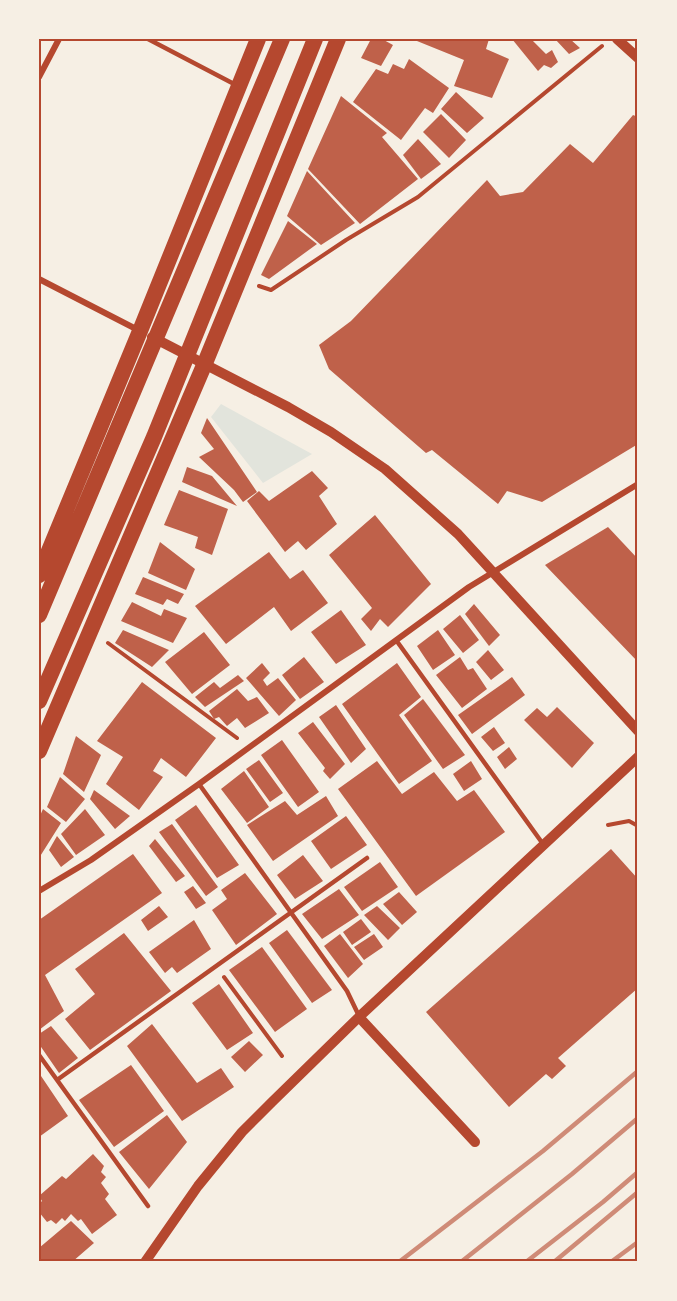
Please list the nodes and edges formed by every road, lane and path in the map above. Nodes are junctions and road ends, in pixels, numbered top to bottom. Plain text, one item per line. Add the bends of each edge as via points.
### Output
1 (59, 39) edge
2 (148, 39) edge
3 (258, 39) edge
4 (282, 39) edge
5 (315, 39) edge
6 (338, 39) edge
7 (617, 39) edge
8 (606, 44) dead end
9 (638, 58) edge
10 (39, 77) edge
11 (240, 87) junction
12 (39, 279) edge
13 (251, 284) dead end
14 (140, 331) junction
15 (205, 363) junction
16 (638, 484) edge
17 (493, 572) junction
18 (39, 575) edge
19 (39, 615) edge
20 (103, 640) dead end
21 (396, 640) junction
22 (39, 701) edge
23 (638, 731) edge
24 (250, 747) junction
25 (39, 751) edge
26 (638, 757) edge
27 (199, 784) junction
28 (608, 825) dead end
29 (638, 825) edge
30 (543, 844) junction
31 (367, 858) dead end
32 (39, 891) edge
33 (291, 914) junction
34 (216, 967) junction
35 (359, 1017) junction
36 (39, 1055) edge
37 (282, 1056) dead end
38 (57, 1080) junction
39 (475, 1142) dead end
40 (148, 1206) dead end
41 (145, 1262) edge

1 - 10 street
2 - 11 lane
3 - 11 highway
4 - 19 highway
5 - 22 highway via 154,437
6 - 15 highway
7 - 9 street
8 - 13 path via 418,197 271,290
11 - 14 highway
12 - 14 street
14 - 15 street
14 - 18 highway
15 - 17 street via 331,432 385,469 458,534
15 - 25 highway
16 - 17 street
17 - 21 street
17 - 23 street
20 - 24 path
21 - 24 street
21 - 30 lane
24 - 27 street
26 - 30 street
27 - 32 street via 91,860
27 - 33 lane
28 - 29 path via 629,821
30 - 35 street
31 - 33 lane
33 - 34 lane
33 - 35 lane via 347,992
34 - 37 path
34 - 38 lane
35 - 39 street
35 - 41 street via 242,1132
36 - 38 lane
38 - 40 lane

